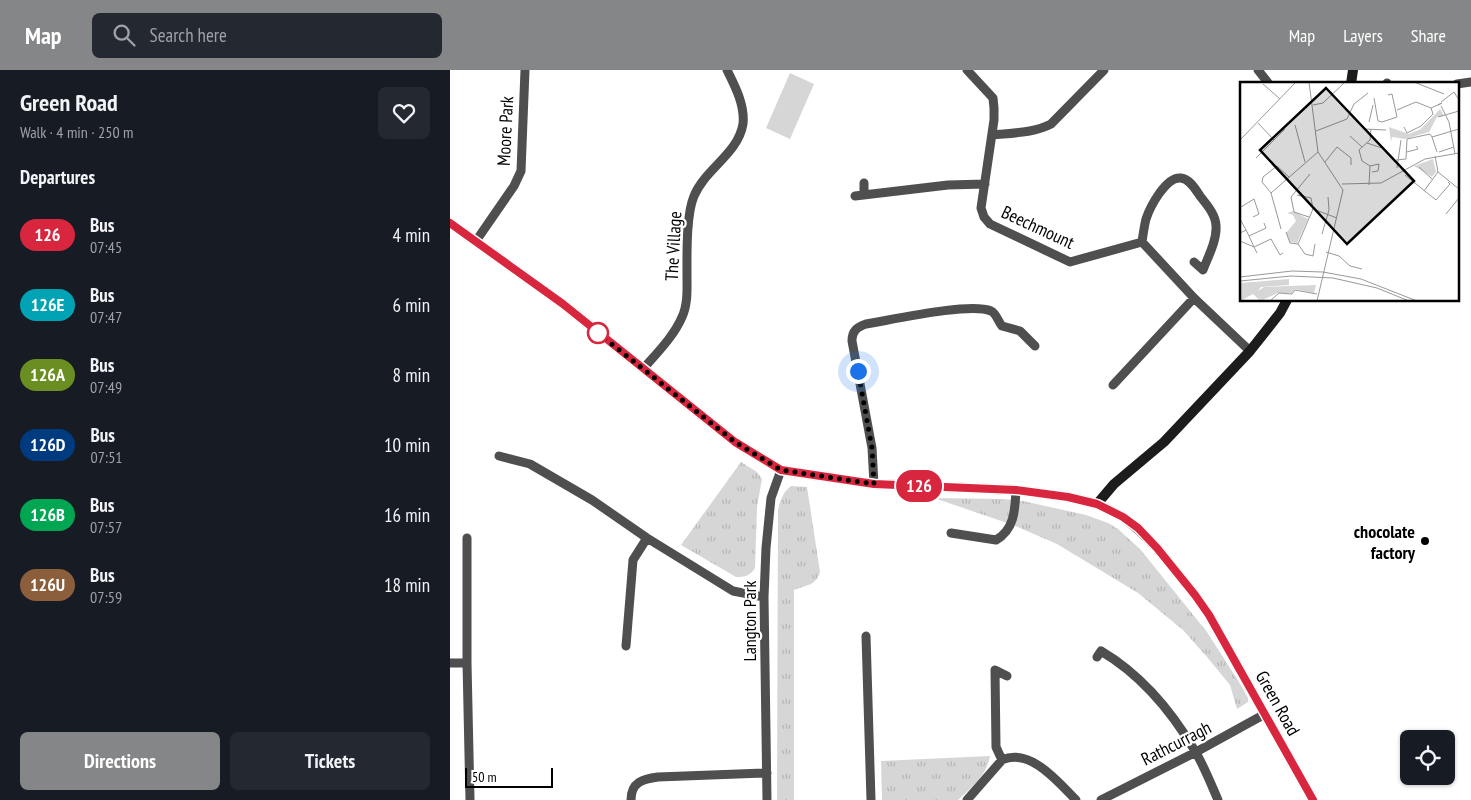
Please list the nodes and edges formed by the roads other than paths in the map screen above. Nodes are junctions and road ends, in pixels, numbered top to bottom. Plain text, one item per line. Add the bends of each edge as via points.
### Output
1 (524, 70) edge
2 (727, 70) edge
3 (967, 70) edge
4 (1104, 70) edge
5 (1258, 70) edge
6 (1267, 82) edge
7 (1471, 82) edge
8 (1458, 84) edge
9 (992, 135) junction
10 (864, 183) dead end
11 (985, 184) junction
12 (450, 223) edge
13 (476, 241) junction
14 (1142, 242) junction
15 (1194, 262) dead end
16 (1194, 298) junction
17 (1286, 301) edge
18 (1035, 346) dead end
19 (1250, 351) junction
20 (644, 369) junction
21 (1113, 385) dead end
22 (499, 456) dead end
23 (781, 470) junction
24 (874, 484) junction
25 (1016, 490) junction
26 (1097, 504) junction
27 (951, 533) dead end
28 (467, 538) dead end
29 (647, 538) junction
30 (764, 597) junction
31 (866, 636) dead end
32 (626, 646) dead end
33 (1097, 657) dead end
34 (450, 663) edge
35 (468, 663) junction
36 (1007, 676) dead end
37 (1265, 714) junction
38 (1196, 752) junction
39 (1002, 760) junction
40 (767, 774) junction
41 (470, 800) edge
42 (630, 800) edge
43 (767, 800) edge
44 (871, 800) edge
45 (967, 800) edge
46 (1076, 800) edge
47 (1101, 800) edge
48 (1218, 800) edge
49 (1313, 800) edge

1 - 13 street, Moore Park via 521,171
2 - 20 street, The Village via 742,106 743,124 736,143 693,197 688,229 687,299 683,316
3 - 9 street, Beechmount via 993,98
4 - 9 street via 1051,124 1018,133
5 - 6 street
7 - 8 street
9 - 11 street, Beechmount
10 - 11 street via 859,195
11 - 14 street, Beechmount via 981,208 990,224 1070,262
12 - 13 street, Green Road
13 - 20 street, Green Road via 563,304
14 - 15 street via 1146,219 1156,198 1168,183 1183,178 1191,183 1213,213 1216,225 1203,270
14 - 16 street
16 - 19 street
16 - 21 street
17 - 19 street
18 - 24 street via 1020,331 1002,326 990,310 964,308 859,326 852,341 872,448
19 - 26 street via 1164,442 1114,484
20 - 23 street, Green Road via 735,442
22 - 29 street via 530,464 592,500
23 - 24 street, Green Road
23 - 30 street, Langton Park via 769,512
24 - 25 street, Green Road
25 - 26 street, Green Road
25 - 27 street via 1015,512 1002,537 996,540
26 - 37 street, Green Road via 1138,528 1195,595
28 - 35 street
29 - 30 street via 733,591
29 - 32 street via 633,560
30 - 40 street, Langton Park
31 - 44 street
33 - 38 street via 1100,652 1118,662 1156,697
34 - 35 street
35 - 41 street
36 - 39 street via 995,670 996,748
37 - 38 street, Rathcurragh
37 - 49 street, Green Road
38 - 47 street, Rathcurragh
38 - 48 street
39 - 45 street
39 - 46 street via 1010,756 1028,760 1047,772
40 - 42 street via 642,779 635,785
40 - 43 street, Langton Park

